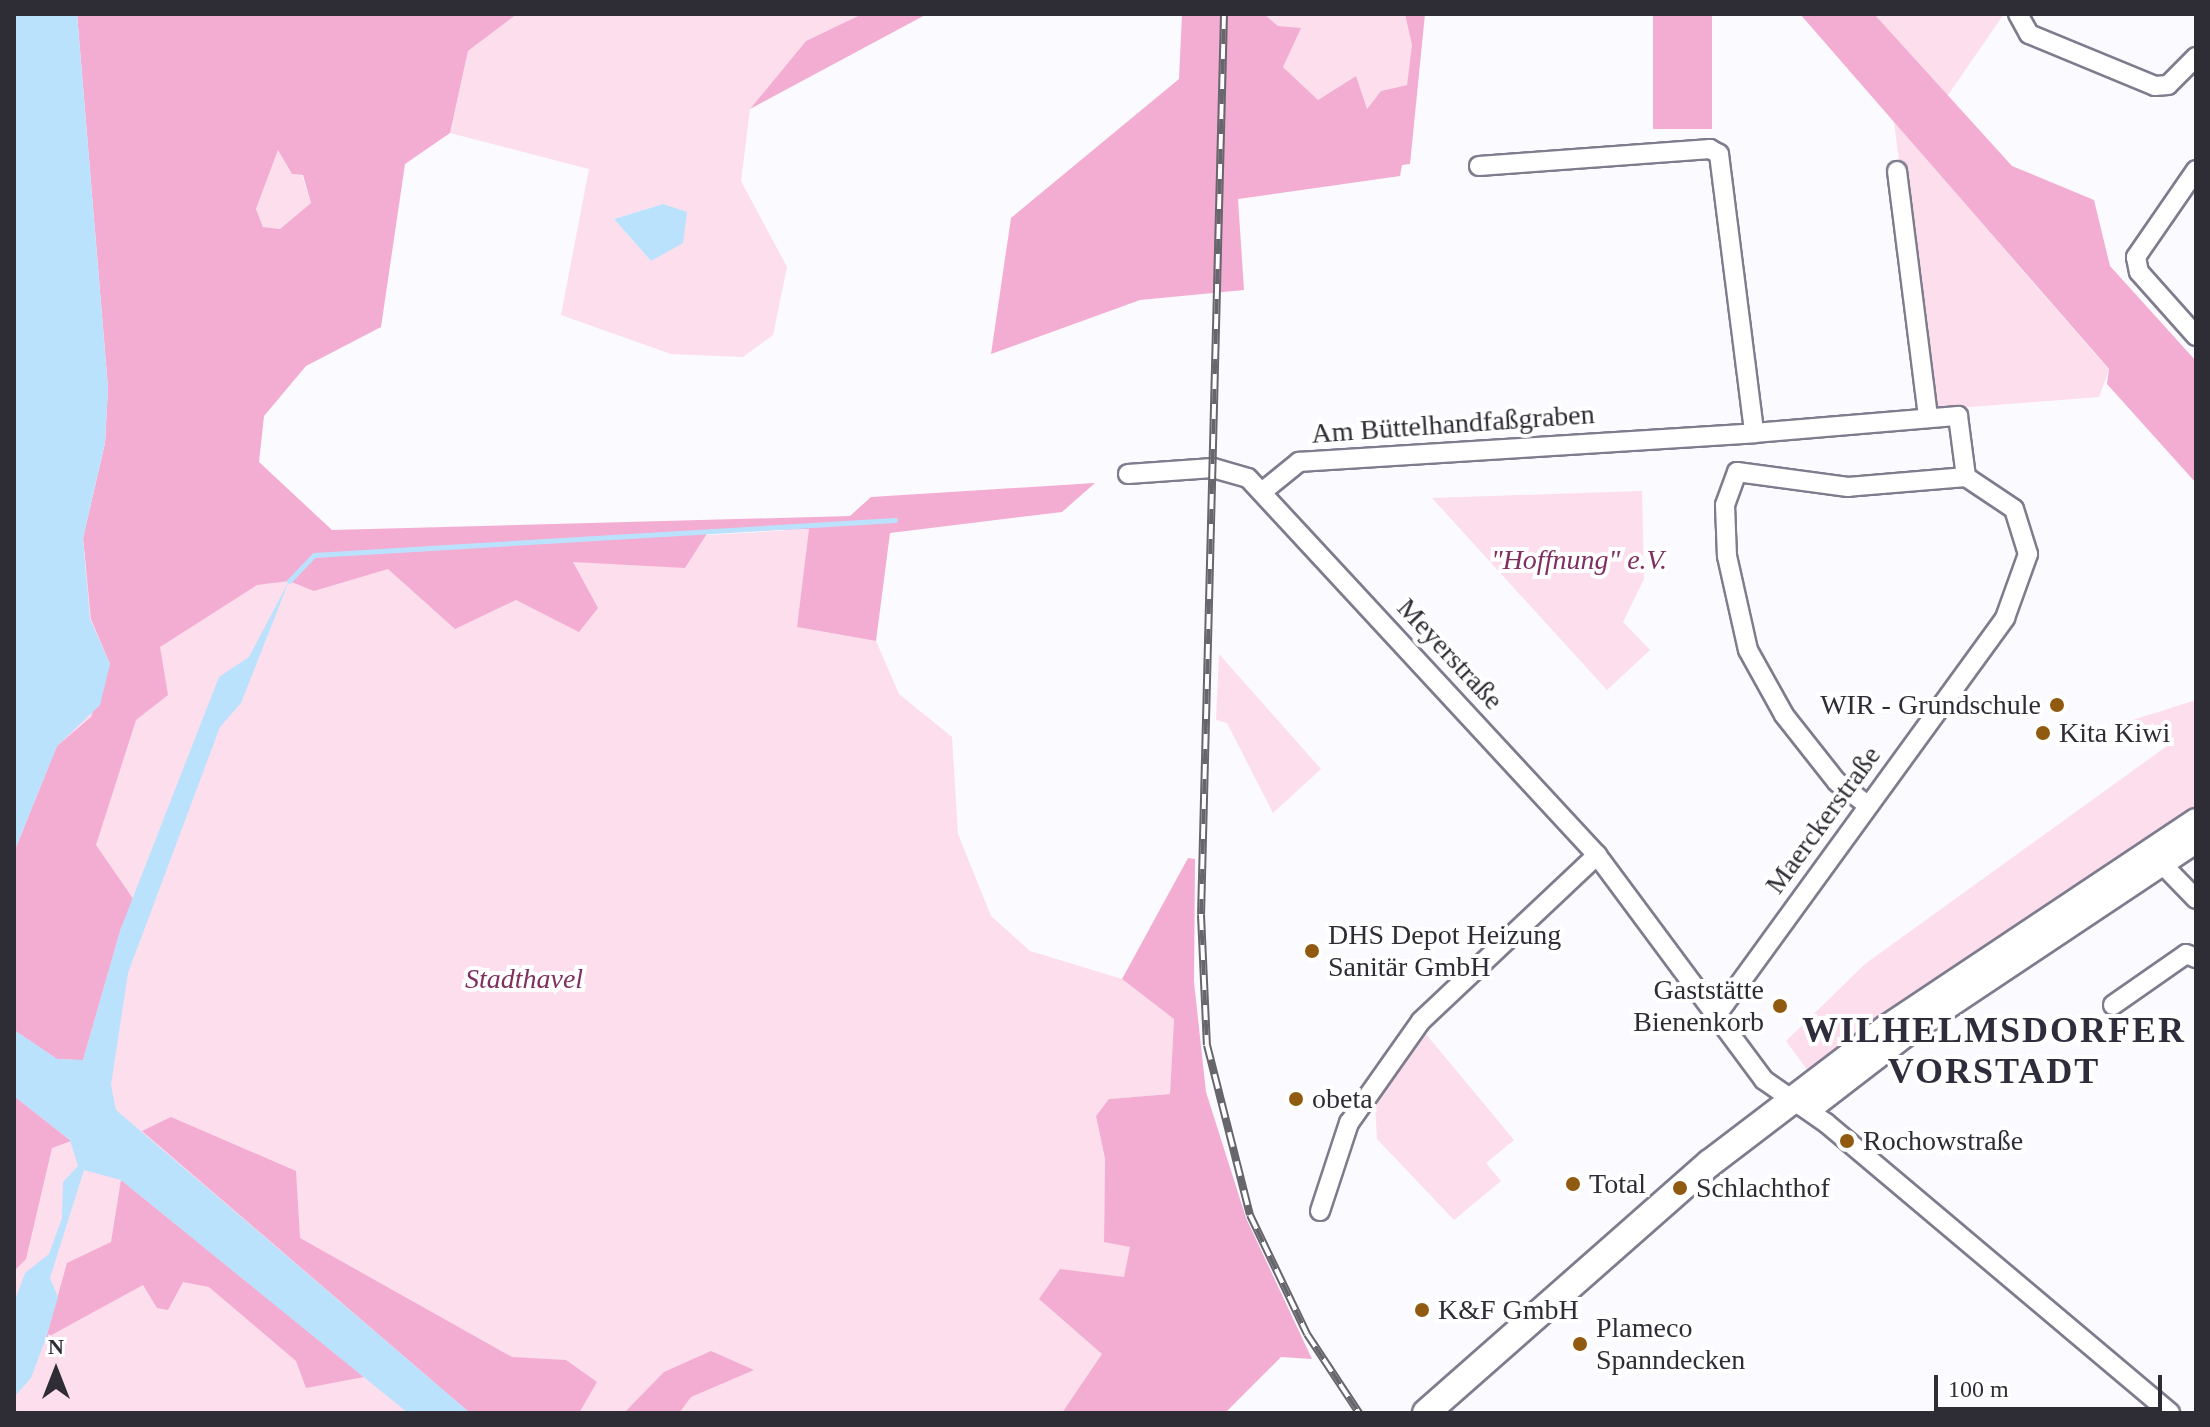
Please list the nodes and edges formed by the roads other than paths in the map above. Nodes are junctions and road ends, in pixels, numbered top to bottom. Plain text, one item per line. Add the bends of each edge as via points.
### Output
1 (2018, 14) edge
2 (2196, 57) edge
3 (1479, 166) dead end
4 (2196, 170) edge
5 (1897, 171) dead end
6 (2196, 336) edge
7 (1928, 418) junction
8 (1754, 433) junction
9 (1128, 474) dead end
10 (1966, 477) junction
11 (1262, 492) junction
12 (1867, 805) junction
13 (2196, 822) edge
14 (2196, 844) edge
15 (1597, 855) junction
16 (2153, 866) junction
17 (2196, 899) edge
18 (2196, 958) edge
19 (2113, 1005) dead end
20 (1716, 1016) junction
21 (1801, 1107) junction
22 (1320, 1211) dead end
23 (1426, 1413) edge
24 (2170, 1413) edge

1 - 2 street via 2029,34 2155,86 2168,85
3 - 8 street via 1666,150 1719,154
4 - 6 street via 2136,257 2139,272
5 - 7 street
7 - 8 street, Am Büttelhandfaßgraben
7 - 10 street, Am Büttelhandfaßgraben via 1958,416 1964,422
8 - 11 street, Am Büttelhandfaßgraben via 1299,462
9 - 11 street via 1231,469
10 - 12 street, Maerckerstraße via 2023,522 2024,576 2002,622
10 - 12 street via 1848,487 1737,472 1725,505 1727,556 1748,650 1784,715 1837,782
11 - 15 street, Meyerstraße
12 - 20 street, Maerckerstraße
13 - 16 main road
14 - 16 street
15 - 20 street, Meyerstraße
15 - 22 street via 1421,1021 1349,1123
16 - 17 street
16 - 21 main road via 2019,950
18 - 19 street via 2186,954
20 - 21 street, Meyerstraße via 1764,1080
21 - 23 main road via 1645,1217
21 - 24 street

